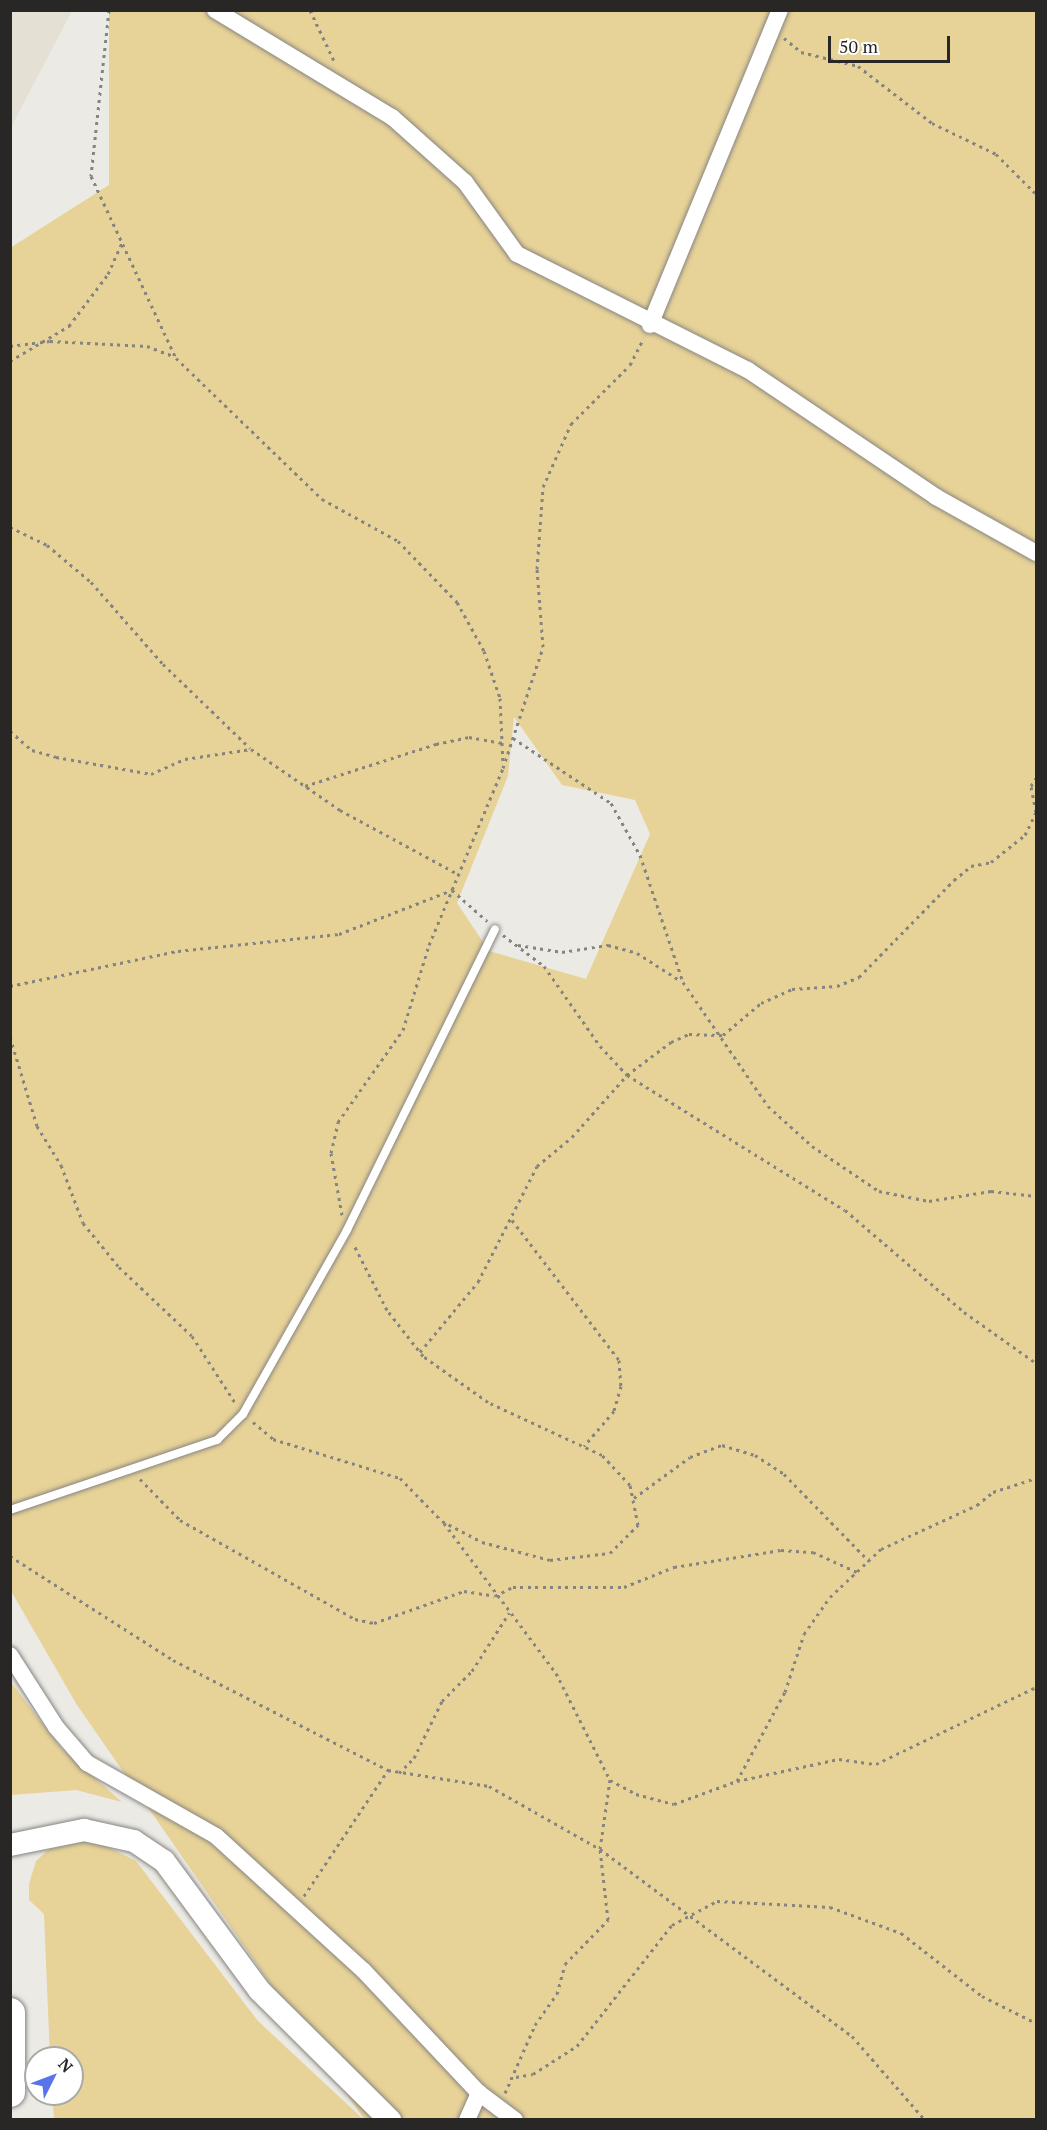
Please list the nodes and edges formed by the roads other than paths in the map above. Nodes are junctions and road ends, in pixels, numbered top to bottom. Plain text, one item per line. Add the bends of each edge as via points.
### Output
1 (215, 10) edge
2 (780, 10) edge
3 (650, 325) junction
4 (1036, 554) edge
5 (495, 929) road end
6 (10, 1510) edge
7 (10, 1655) edge
8 (21, 1844) edge
9 (10, 1860) edge
10 (10, 2013) edge
11 (10, 2091) edge
12 (479, 2093) junction
13 (390, 2120) edge
14 (466, 2120) edge
15 (514, 2120) edge

1 - 3 street via 392,117 465,182 517,254
2 - 3 street
3 - 4 street via 748,370 936,497
5 - 6 lane via 347,1230 243,1414 217,1440
7 - 12 street via 56,1727 87,1763 216,1836 298,1908
8 - 9 main road
8 - 13 main road via 84,1830 134,1842 164,1861 259,1990
10 - 11 highway
12 - 14 street
12 - 15 street

